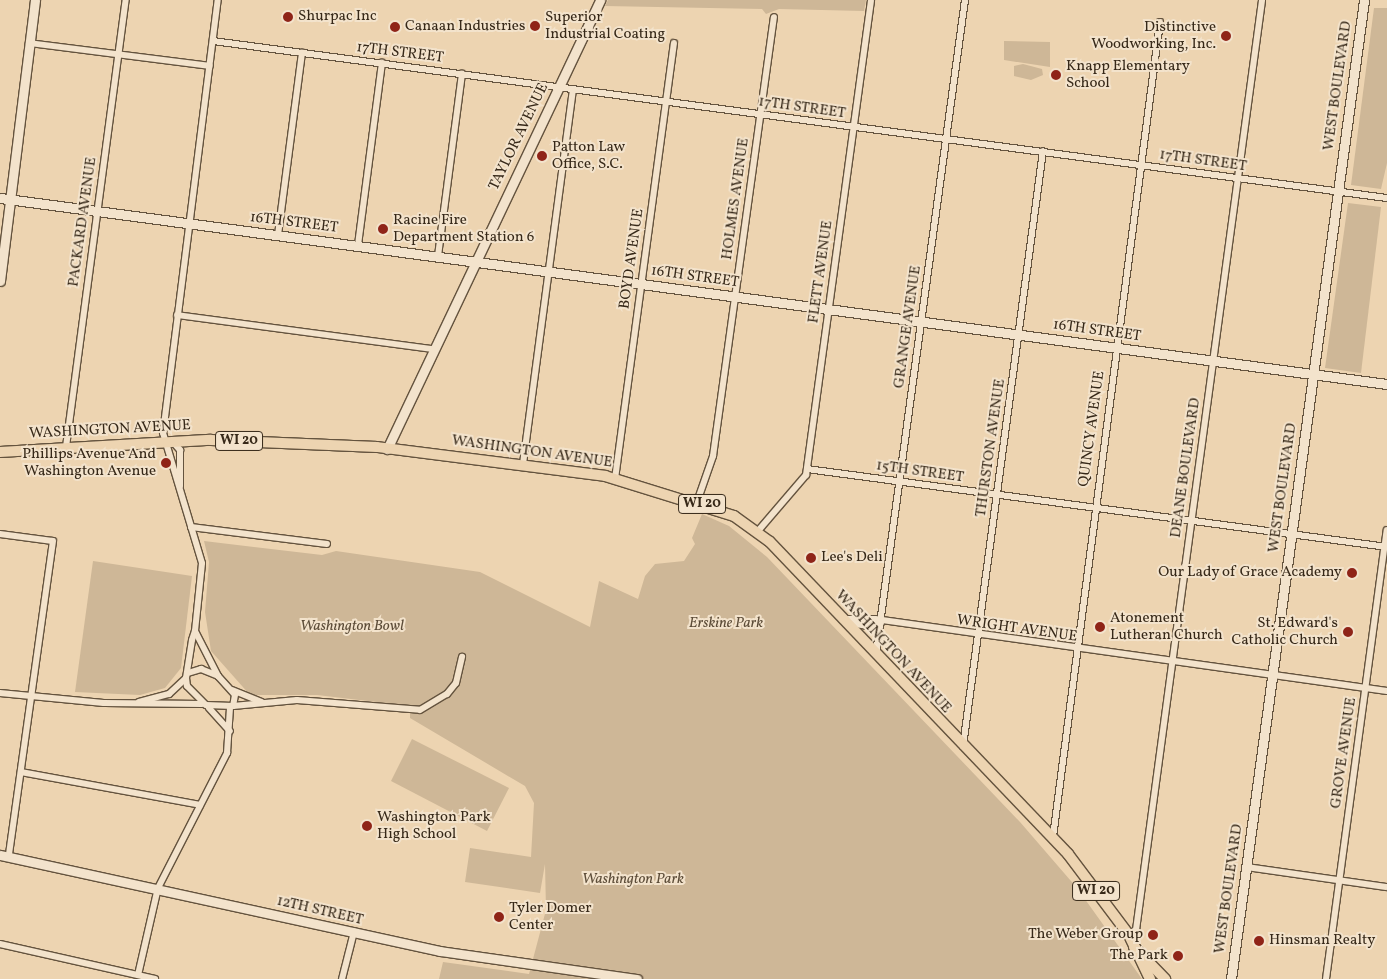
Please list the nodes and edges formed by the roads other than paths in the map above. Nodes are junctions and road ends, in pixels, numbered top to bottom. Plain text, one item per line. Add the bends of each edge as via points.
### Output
1 (35, 0) edge
2 (126, 0) edge
3 (218, 0) edge
4 (600, 0) edge
5 (871, 0) edge
6 (965, 0) edge
7 (1262, 0) edge
8 (1364, 0) edge
9 (774, 17) dead end
10 (1160, 22) dead end
11 (213, 41) junction
12 (30, 43) junction
13 (674, 43) dead end
14 (302, 53) junction
15 (118, 54) junction
16 (382, 63) junction
17 (210, 66) junction
18 (462, 74) junction
19 (558, 86) junction
20 (573, 89) junction
21 (667, 102) junction
22 (761, 115) junction
23 (854, 128) junction
24 (947, 140) junction
25 (1043, 152) junction
26 (1140, 165) junction
27 (1237, 178) junction
28 (1337, 191) junction
29 (1387, 198) edge
30 (4, 199) edge
31 (97, 211) junction
32 (189, 223) junction
33 (278, 235) junction
34 (358, 245) junction
35 (438, 256) junction
36 (474, 261) junction
37 (549, 271) junction
38 (0, 280) edge
39 (641, 283) junction
40 (735, 296) junction
41 (828, 308) junction
42 (177, 315) junction
43 (922, 321) junction
44 (1018, 334) junction
45 (1116, 347) junction
46 (432, 349) junction
47 (1212, 360) junction
48 (1313, 374) junction
49 (1387, 384) edge
50 (167, 438) junction
51 (66, 447) junction
52 (387, 449) junction
53 (0, 452) edge
54 (523, 464) junction
55 (807, 469) junction
56 (615, 478) junction
57 (900, 481) junction
58 (180, 487) junction
59 (997, 494) junction
60 (697, 502) junction
61 (1094, 508) junction
62 (1191, 521) junction
63 (191, 527) junction
64 (1387, 530) edge
65 (758, 531) junction
66 (0, 534) edge
67 (1291, 534) junction
68 (327, 544) dead end
69 (1386, 547) edge
70 (840, 620) junction
71 (881, 623) junction
72 (195, 631) junction
73 (978, 636) junction
74 (1075, 649) junction
75 (462, 657) dead end
76 (875, 657) junction
77 (1172, 662) junction
78 (187, 676) junction
79 (218, 676) junction
80 (1272, 676) junction
81 (1366, 688) junction
82 (232, 690) junction
83 (1387, 691) edge
84 (0, 693) edge
85 (32, 697) junction
86 (263, 702) junction
87 (128, 704) junction
88 (204, 704) junction
89 (232, 707) junction
90 (230, 731) junction
91 (963, 748) junction
92 (20, 772) junction
93 (200, 805) junction
94 (1053, 838) junction
95 (4, 855) edge
96 (1246, 867) junction
97 (1339, 880) junction
98 (1387, 887) edge
99 (158, 888) junction
100 (354, 932) junction
101 (1129, 935) junction
102 (0, 944) edge
103 (1134, 947) junction
104 (138, 975) junction
105 (155, 979) edge
106 (342, 979) edge
107 (637, 979) edge
108 (1150, 979) edge
109 (1165, 979) edge
110 (1231, 979) edge
111 (1326, 979) edge

1 - 12 street
2 - 15 street, PACKARD AVENUE
3 - 11 street
4 - 19 street, TAYLOR AVENUE
5 - 23 street, FLETT AVENUE
6 - 24 street, GRANGE AVENUE
7 - 27 street, DEANE BOULEVARD
8 - 28 street, WEST BOULEVARD
9 - 22 street, HOLMES AVENUE
10 - 26 street, QUINCY AVENUE
11 - 14 street, 17TH STREET
11 - 17 street
12 - 15 street
12 - 30 street
13 - 21 street, BOYD AVENUE
14 - 16 street, 17TH STREET
14 - 33 street
15 - 17 street
15 - 31 street, PACKARD AVENUE
16 - 18 street, 17TH STREET
16 - 34 street
17 - 32 street
18 - 19 street, 17TH STREET
18 - 35 street
19 - 20 street, 17TH STREET
19 - 36 street, TAYLOR AVENUE
20 - 21 street, 17TH STREET
20 - 37 street
21 - 22 street, 17TH STREET
21 - 39 street, BOYD AVENUE
22 - 23 street, 17TH STREET
22 - 40 street, HOLMES AVENUE
23 - 24 street, 17TH STREET
23 - 41 street, FLETT AVENUE
24 - 25 street, 17TH STREET
24 - 43 street, GRANGE AVENUE
25 - 26 street, 17TH STREET
25 - 44 street, THURSTON AVENUE
26 - 27 street, 17TH STREET
26 - 45 street, QUINCY AVENUE
27 - 28 street, 17TH STREET
27 - 47 street, DEANE BOULEVARD
28 - 29 street, 17TH STREET
28 - 48 street, WEST BOULEVARD
30 - 31 street, 16TH STREET
30 - 38 street
31 - 32 street, 16TH STREET
31 - 51 street, PACKARD AVENUE
32 - 33 street, 16TH STREET
32 - 42 street
33 - 34 street, 16TH STREET
34 - 35 street, 16TH STREET
35 - 36 street, 16TH STREET
36 - 37 street, 16TH STREET
36 - 46 street, TAYLOR AVENUE
37 - 39 street, 16TH STREET
37 - 54 street
39 - 40 street, 16TH STREET
39 - 56 street, BOYD AVENUE
40 - 41 street, 16TH STREET
40 - 60 street, HOLMES AVENUE via 713,456
41 - 43 street, 16TH STREET
41 - 55 street, FLETT AVENUE
42 - 46 street
42 - 50 street
43 - 44 street, 16TH STREET
43 - 57 street, GRANGE AVENUE
44 - 45 street, 16TH STREET
44 - 59 street, THURSTON AVENUE
45 - 47 street, 16TH STREET
45 - 61 street, QUINCY AVENUE
46 - 52 street, TAYLOR AVENUE
47 - 48 street, 16TH STREET
47 - 62 street, DEANE BOULEVARD
48 - 49 street, 16TH STREET
48 - 67 street, WEST BOULEVARD
50 - 51 main road, WASHINGTON AVENUE / WI 20
50 - 52 main road, WASHINGTON AVENUE / WI 20
50 - 58 street
50 - 58 street via 180,450
51 - 53 main road, WASHINGTON AVENUE / WI 20
52 - 54 main road, WASHINGTON AVENUE / WI 20
54 - 56 main road, WASHINGTON AVENUE / WI 20
55 - 57 street, 15TH STREET
55 - 65 street
56 - 60 main road, WASHINGTON AVENUE / WI 20
57 - 59 street, 15TH STREET
57 - 71 street, GRANGE AVENUE
58 - 63 street
59 - 61 street, 15TH STREET
59 - 73 street, THURSTON AVENUE
60 - 65 main road, WASHINGTON AVENUE / WI 20
61 - 62 street, 15TH STREET
61 - 74 street, QUINCY AVENUE
62 - 67 street, 15TH STREET
62 - 77 street, DEANE BOULEVARD
63 - 68 street
63 - 72 street via 202,563
64 - 69 street, GROVE AVENUE
65 - 70 main road, WASHINGTON AVENUE / WI 20
66 - 85 street via 52,541
67 - 69 street, 15TH STREET
67 - 80 street, WEST BOULEVARD
69 - 81 street, GROVE AVENUE
70 - 71 street, WRIGHT AVENUE via 875,627
70 - 76 main road, WASHINGTON AVENUE / WI 20
71 - 73 street, WRIGHT AVENUE
71 - 76 street, GRANGE AVENUE
72 - 78 street
72 - 79 street
73 - 74 street, WRIGHT AVENUE
73 - 91 street, THURSTON AVENUE
74 - 77 street, WRIGHT AVENUE
74 - 94 street, QUINCY AVENUE
75 - 86 street via 456,683 430,708
76 - 91 main road, WASHINGTON AVENUE / WI 20
77 - 80 street, WRIGHT AVENUE
77 - 101 street, DEANE BOULEVARD via 1136,930
78 - 79 street via 201,669
78 - 87 street via 169,694
78 - 88 street via 188,690
79 - 82 street
80 - 81 street, WRIGHT AVENUE
80 - 96 street, WEST BOULEVARD
81 - 83 street, WRIGHT AVENUE
81 - 97 street, GROVE AVENUE
82 - 86 street
82 - 89 street
84 - 85 street
85 - 87 street
85 - 92 street
86 - 89 street
87 - 88 street
88 - 89 street
88 - 90 street
89 - 90 street
90 - 93 street via 228,753
91 - 94 main road, WASHINGTON AVENUE / WI 20
92 - 93 street
92 - 95 street
93 - 99 street
94 - 101 main road, WASHINGTON AVENUE / WI 20
95 - 99 street, 12TH STREET
96 - 97 street
96 - 110 street, WEST BOULEVARD
97 - 98 street
97 - 111 street, GROVE AVENUE
99 - 100 street, 12TH STREET
99 - 104 street
100 - 106 street
100 - 107 street, 12TH STREET via 440,951
101 - 103 main road, WASHINGTON AVENUE / WI 20
102 - 104 street
103 - 108 main road, WASHINGTON AVENUE / WI 20
103 - 109 main road, WASHINGTON AVENUE / WI 20
104 - 105 street

